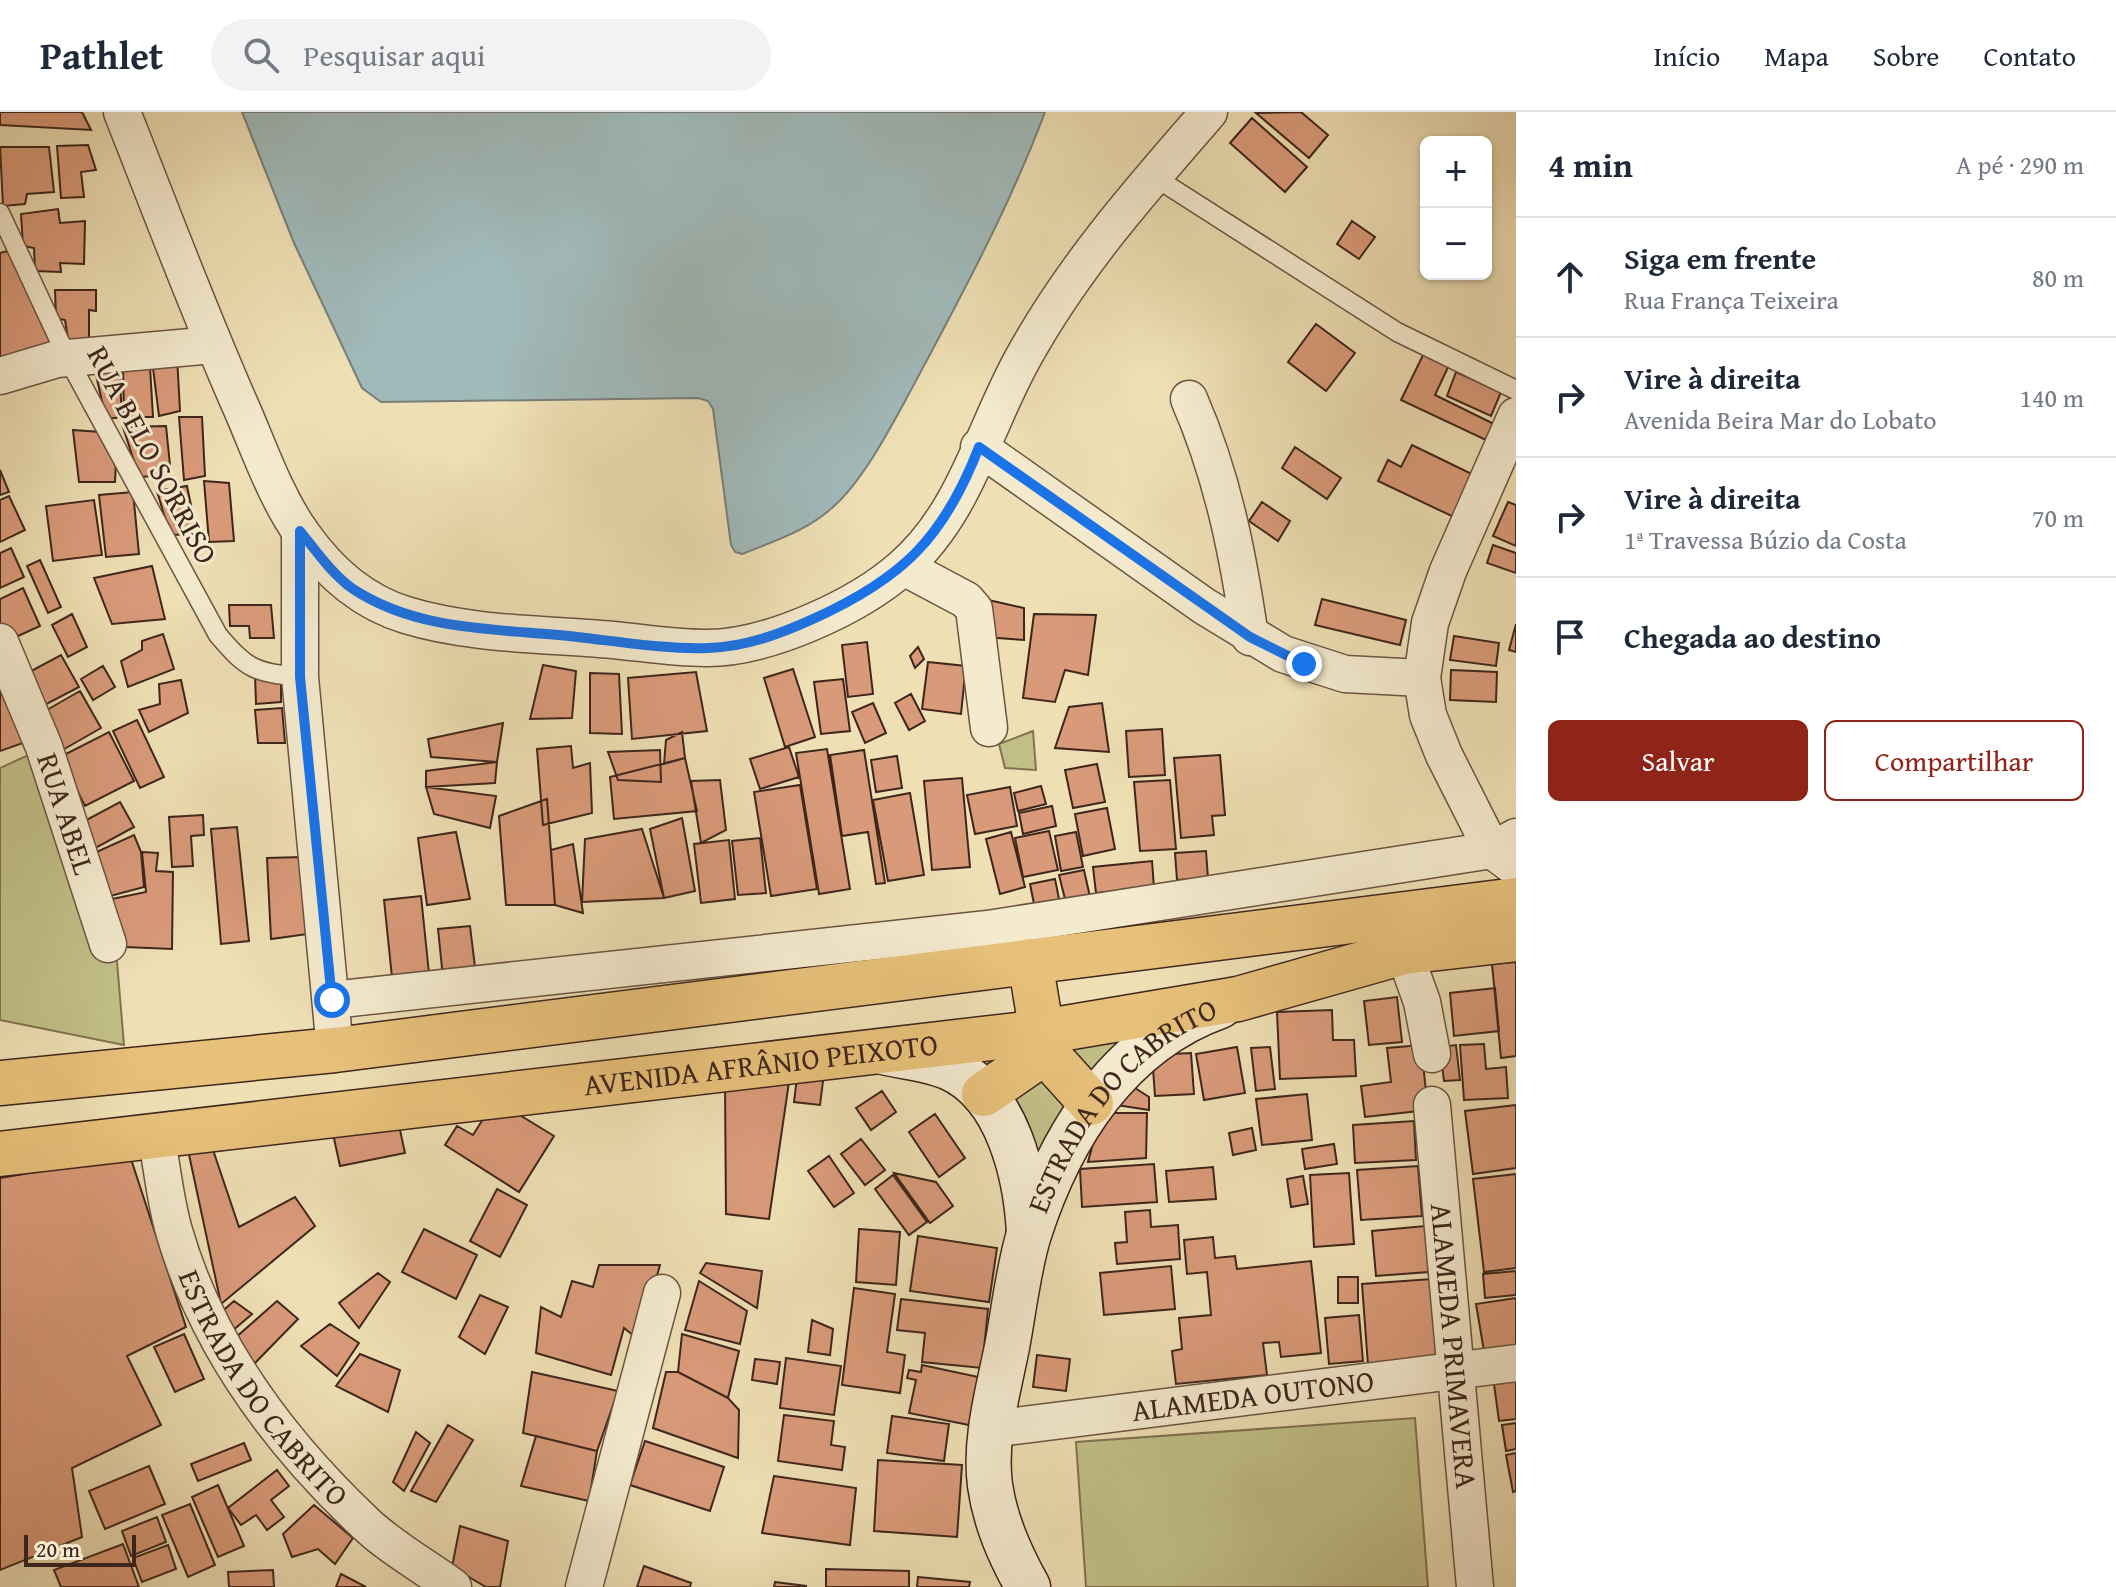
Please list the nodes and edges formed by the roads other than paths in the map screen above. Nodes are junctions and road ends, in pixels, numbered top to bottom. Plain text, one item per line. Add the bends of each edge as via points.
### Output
1 (122, 112) edge
2 (1209, 112) edge
3 (1153, 176) junction
4 (0, 213) edge
5 (213, 345) junction
6 (68, 359) junction
7 (0, 376) edge
8 (1516, 390) edge
9 (1189, 399) dead end
10 (1516, 416) edge
11 (979, 447) junction
12 (300, 531) junction
13 (904, 567) junction
14 (1250, 637) junction
15 (0, 642) edge
16 (300, 677) junction
17 (1422, 678) junction
18 (989, 728) dead end
19 (1508, 852) edge
20 (1516, 900) edge
21 (1516, 939) edge
22 (108, 944) dead end
23 (1404, 952) junction
24 (1030, 961) junction
25 (1238, 999) junction
26 (332, 1000) junction
27 (1043, 1042) junction
28 (335, 1050) junction
29 (879, 1051) junction
30 (1432, 1054) dead end
31 (2, 1080) edge
32 (984, 1094) junction
33 (1091, 1103) junction
34 (1432, 1105) dead end
35 (156, 1135) junction
36 (0, 1154) edge
37 (1029, 1235) junction
38 (662, 1293) dead end
39 (1516, 1363) edge
40 (1455, 1371) junction
41 (991, 1429) junction
42 (453, 1587) edge
43 (584, 1587) edge
44 (1028, 1587) edge
45 (1475, 1587) edge

1 - 5 street
2 - 3 street
3 - 8 lane via 1397,332
3 - 11 street via 1068,284 1023,358
4 - 6 lane, RUA BELO SORRISO
5 - 6 street
5 - 12 street
6 - 7 street
6 - 16 lane, RUA BELO SORRISO via 218,635 243,664
9 - 14 street via 1226,501
10 - 17 street via 1448,571 1430,623
11 - 13 street via 955,505
11 - 14 street
12 - 13 street via 351,587 405,615 461,626 708,648 768,638 796,627 857,600
12 - 16 street
13 - 18 street via 974,609
14 - 17 street via 1304,664 1329,670
15 - 22 street, RUA ABEL via 44,747
16 - 26 street
17 - 19 street via 1428,715
19 - 26 street via 988,929
20 - 24 main road
21 - 23 main road, AVENIDA AFRÂNIO PEIXOTO
23 - 25 main road, AVENIDA AFRÂNIO PEIXOTO
23 - 30 street via 1422,1002
24 - 27 main road
24 - 28 main road
25 - 27 main road, AVENIDA AFRÂNIO PEIXOTO
25 - 33 main road, ESTRADA DO CABRITO via 1197,1014 1149,1045 1119,1069
26 - 28 street
27 - 29 main road, AVENIDA AFRÂNIO PEIXOTO
27 - 32 main road
27 - 33 main road
28 - 31 main road
29 - 32 main road, ESTRADA DO CABRITO via 950,1068
29 - 35 main road, AVENIDA AFRÂNIO PEIXOTO
32 - 37 main road, ESTRADA DO CABRITO via 1011,1142 1025,1190
33 - 37 main road, ESTRADA DO CABRITO
34 - 40 street, ALAMEDA PRIMAVERA
35 - 36 main road, AVENIDA AFRÂNIO PEIXOTO
35 - 42 street, ESTRADA DO CABRITO via 174,1230 206,1316 234,1368 269,1419 366,1525
37 - 41 main road, ESTRADA DO CABRITO
38 - 43 street
39 - 40 street, ALAMEDA OUTONO
40 - 41 street, ALAMEDA OUTONO
40 - 45 street, ALAMEDA PRIMAVERA
41 - 44 main road, ESTRADA DO CABRITO via 989,1484 998,1521

